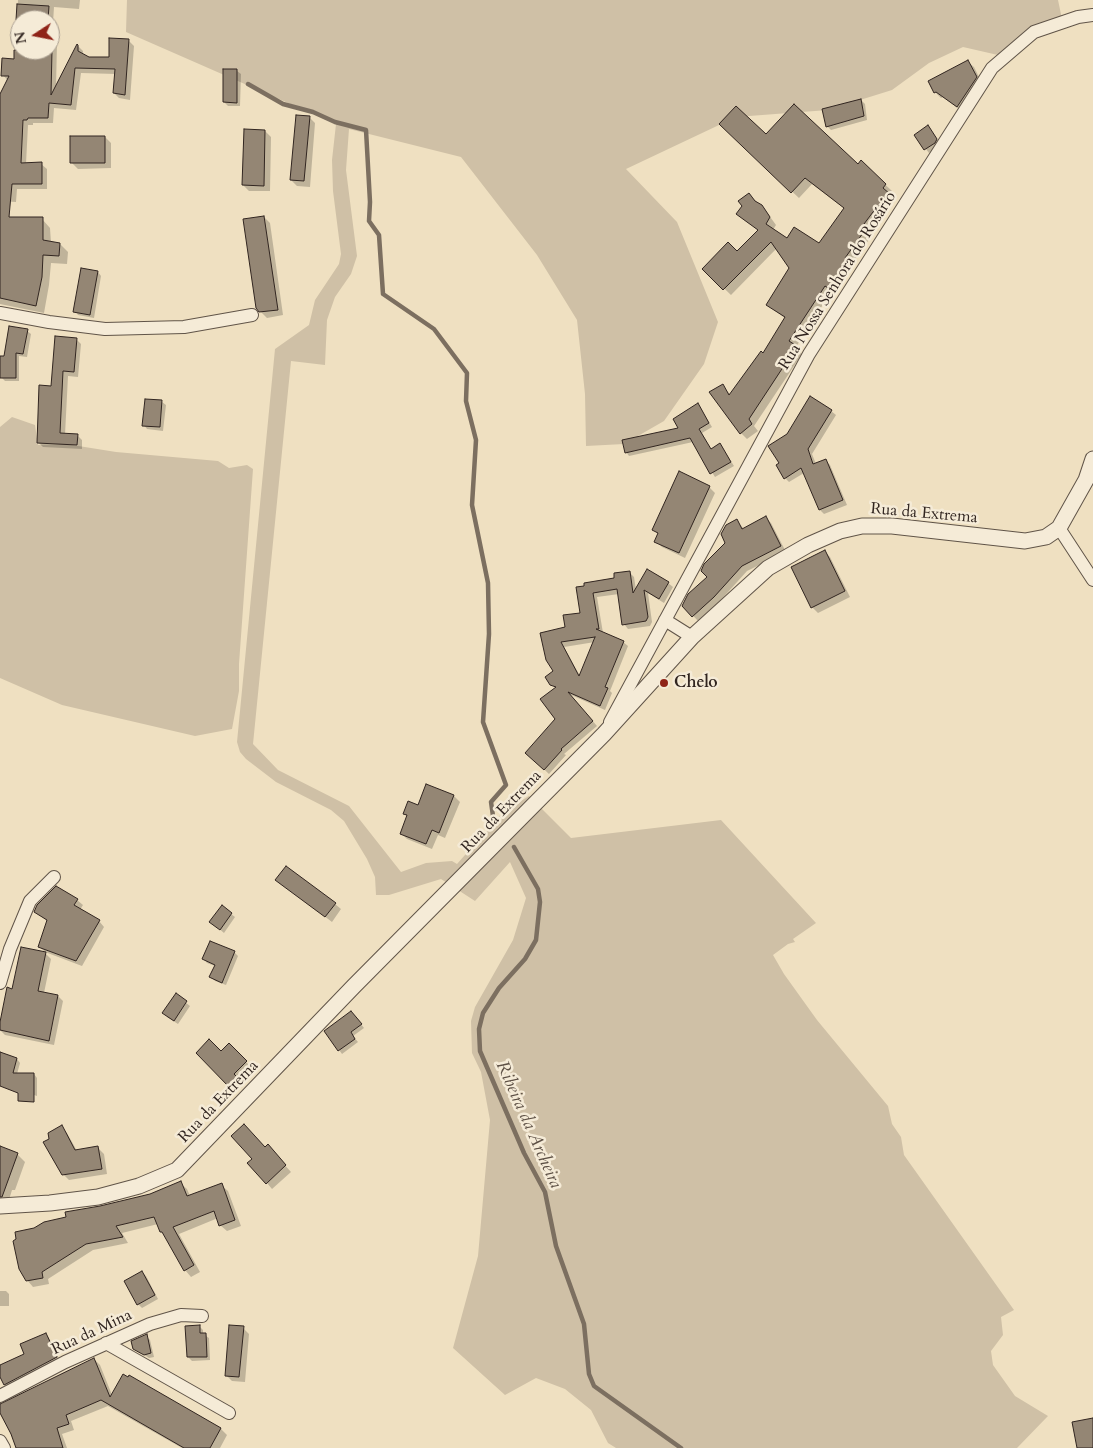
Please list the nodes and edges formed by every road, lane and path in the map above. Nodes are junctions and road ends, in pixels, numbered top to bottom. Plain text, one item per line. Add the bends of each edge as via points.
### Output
1 (1093, 15) edge
2 (0, 313) edge
3 (252, 315) dead end
4 (1093, 459) edge
5 (1090, 481) edge
6 (1059, 528) junction
7 (1093, 580) edge
8 (666, 620) junction
9 (692, 637) junction
10 (604, 734) junction
11 (54, 877) dead end
12 (0, 983) edge
13 (0, 1206) edge
14 (202, 1316) dead end
15 (106, 1343) junction
16 (0, 1396) edge
17 (229, 1413) dead end
18 (0, 1441) edge
19 (4, 1448) edge

1 - 8 street, Rua Nossa Senhora do Rosário via 1034,32 992,68 809,354
2 - 3 street via 105,328 184,327
4 - 5 street
5 - 6 street
6 - 7 street
6 - 9 street, Rua da Extrema via 1046,537 1025,541 892,526 862,526 840,531 768,568
8 - 9 street
8 - 10 street, Rua Nossa Senhora do Rosário
9 - 10 street, Rua da Extrema
10 - 13 street, Rua da Extrema via 177,1170 139,1186 98,1197
11 - 12 street via 30,901
14 - 15 street, Rua da Mina via 181,1316 150,1324
15 - 16 street, Rua da Mina
15 - 17 street
18 - 19 street

